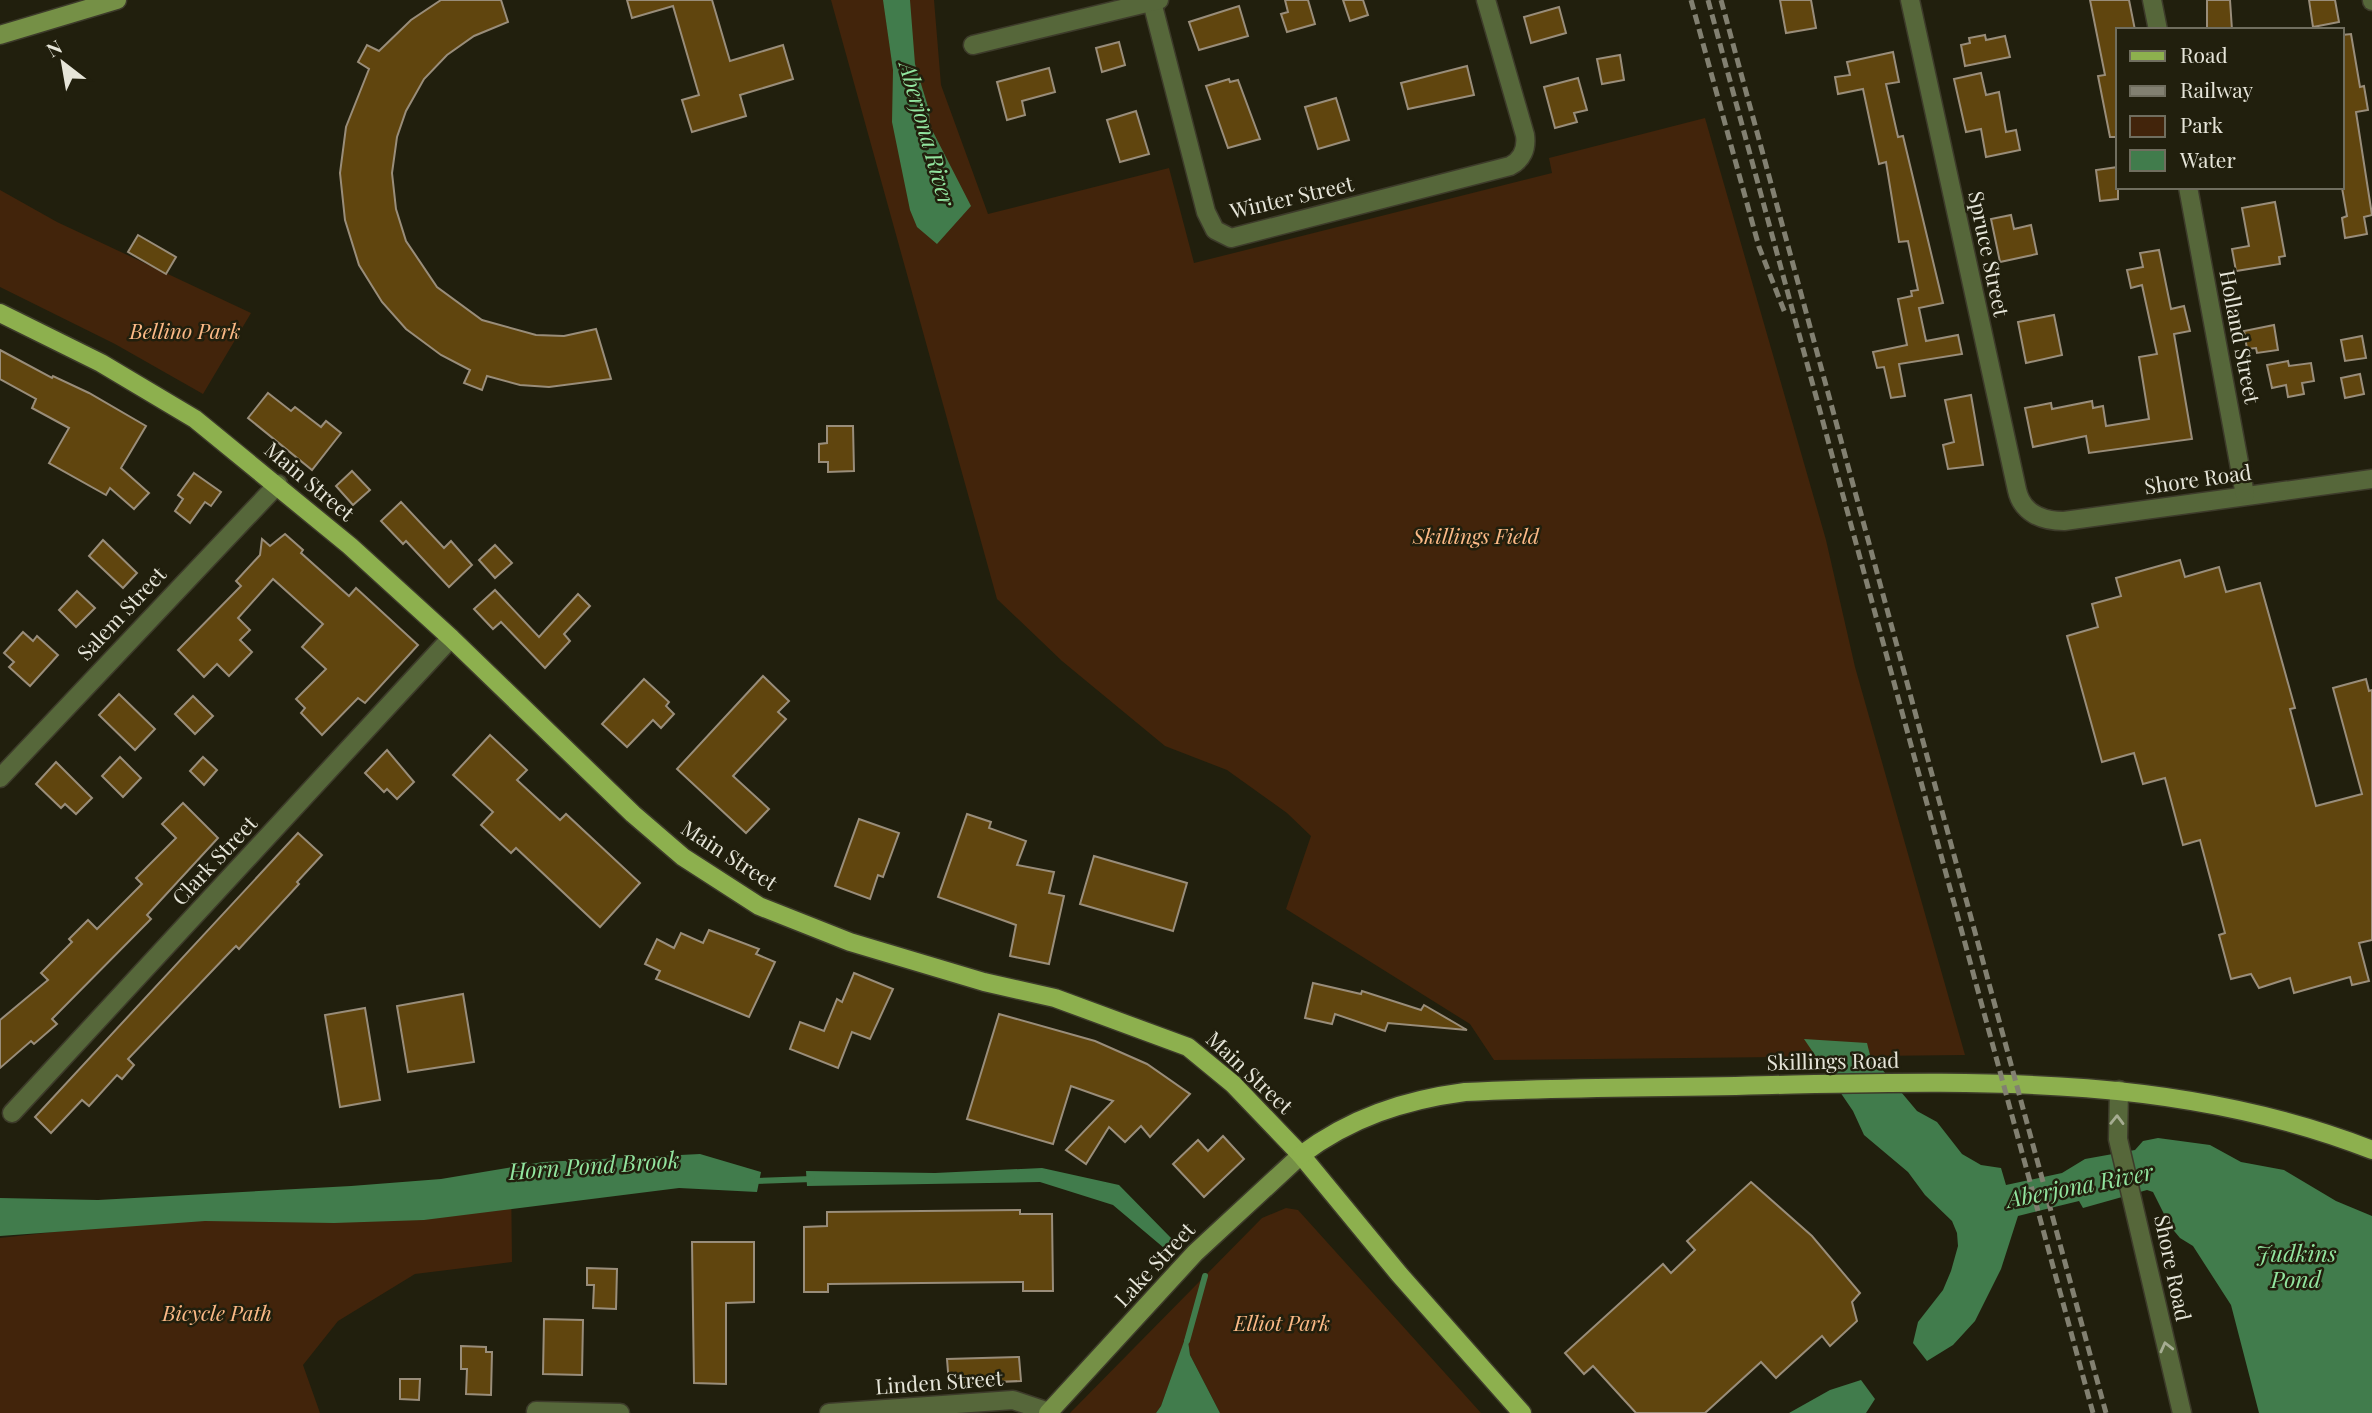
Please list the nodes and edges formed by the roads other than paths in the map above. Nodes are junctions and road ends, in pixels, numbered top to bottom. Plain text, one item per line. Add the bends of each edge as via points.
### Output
1 (117, 0) edge
2 (1486, 0) edge
3 (1910, 0) edge
4 (2152, 0) edge
5 (1155, 1) edge
6 (2158, 28) edge
7 (0, 35) edge
8 (972, 45) dead end
9 (2188, 189) edge
10 (0, 313) edge
11 (2372, 479) edge
12 (278, 484) junction
13 (2245, 495) junction
14 (2031, 513) joint
15 (451, 638) junction
16 (0, 778) edge
17 (2119, 1090) junction
18 (12, 1113) dead end
19 (2372, 1150) edge
20 (1301, 1155) junction
21 (536, 1411) dead end
22 (1049, 1412) edge
23 (620, 1413) edge
24 (829, 1413) edge
25 (1522, 1413) edge
26 (2182, 1413) edge

1 - 7 street
2 - 5 street, Winter Street via 1525,135 1524,151 1510,166 1246,236 1224,236 1215,230 1206,212
3 - 14 street, Spruce Street via 2019,499
4 - 6 street
5 - 8 street
9 - 13 street, Holland Street
10 - 12 main road, Main Street via 188,413
11 - 13 street, Shore Road
12 - 15 main road, Main Street
12 - 16 street, Salem Street
13 - 14 street, Shore Road via 2064,521
15 - 18 street, Clark Street
15 - 20 main road, Main Street via 605,790 683,857 760,906 850,942 1055,998 1188,1046 1233,1084
17 - 19 main road, Skillings Road via 2239,1110
17 - 20 main road, Skillings Road via 1900,1083 1502,1090 1429,1097 1350,1123
26 -> 17 street, Shore Road via 2120,1149
20 - 22 street, Lake Street via 1195,1253
20 - 25 main road, Main Street
21 - 23 street
22 - 24 street, Linden Street via 1013,1400

